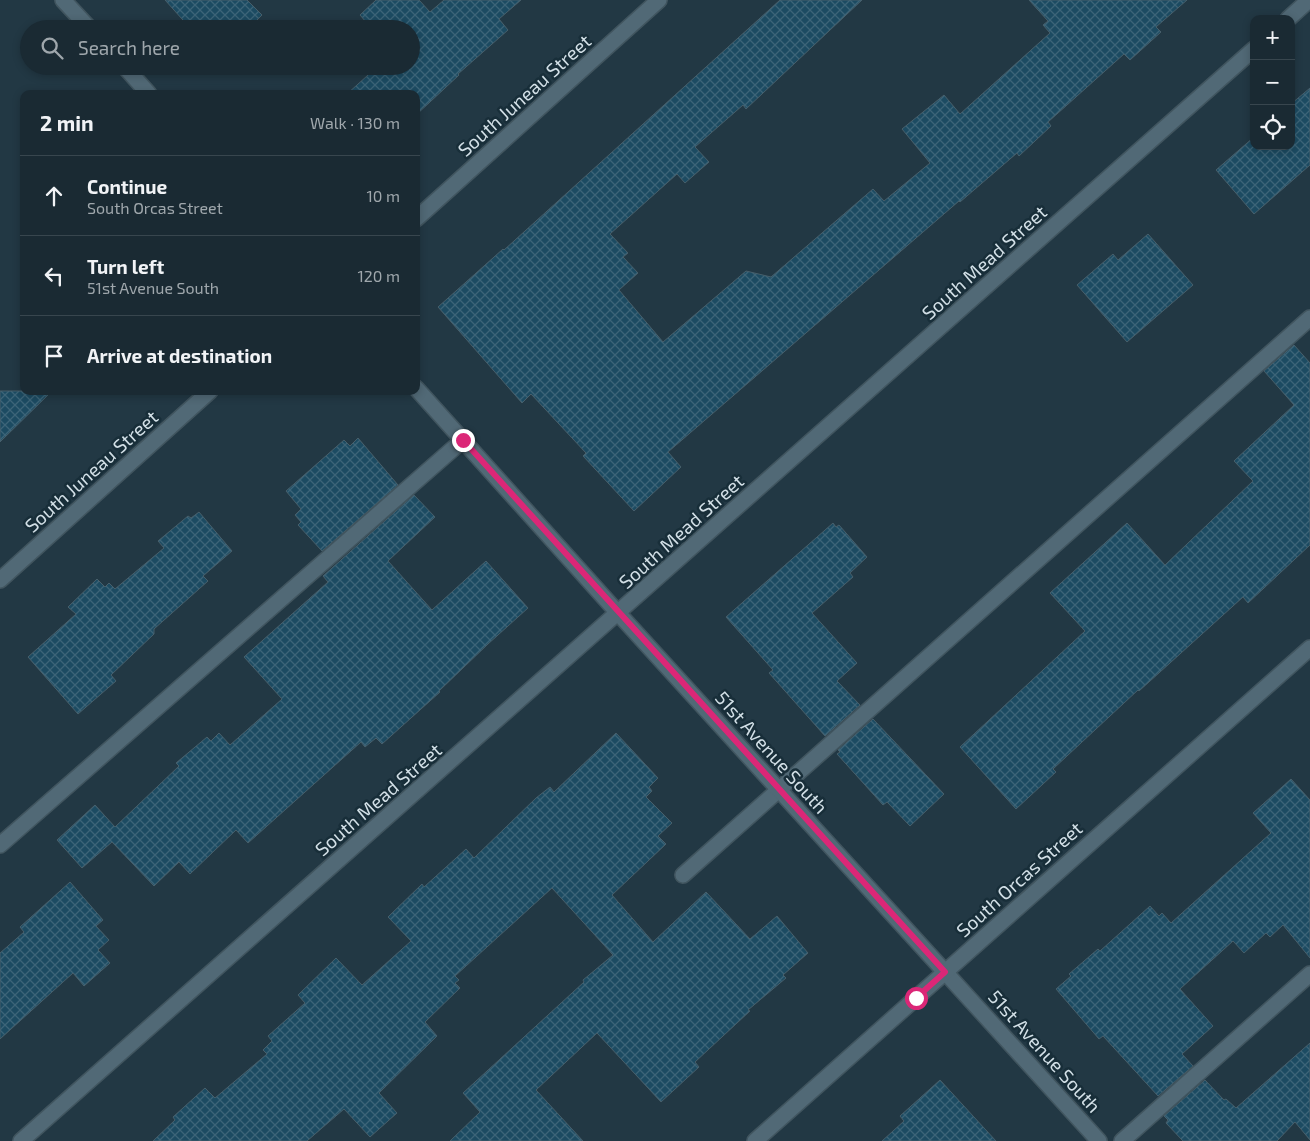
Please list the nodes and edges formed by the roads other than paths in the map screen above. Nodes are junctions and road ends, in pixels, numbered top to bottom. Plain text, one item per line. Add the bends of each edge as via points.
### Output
1 (659, 0) edge
2 (1309, 0) edge
3 (66, 1) edge
4 (1292, 15) edge
5 (82, 20) edge
6 (1250, 53) edge
7 (132, 75) edge
8 (145, 90) edge
9 (420, 215) edge
10 (1310, 318) edge
11 (420, 392) edge
12 (206, 395) edge
13 (463, 440) junction
14 (0, 580) edge
15 (618, 613) junction
16 (1310, 648) edge
17 (780, 790) junction
18 (0, 845) edge
19 (683, 875) dead end
20 (945, 972) junction
21 (1310, 974) edge
22 (21, 1141) edge
23 (755, 1141) edge
24 (1099, 1141) edge
25 (1122, 1141) edge

1 - 9 street, South Juneau Street
2 - 4 street
3 - 5 street
6 - 15 street, South Mead Street
7 - 8 street
10 - 17 street
11 - 13 street, 51st Avenue South
12 - 14 street, South Juneau Street
13 - 15 street, 51st Avenue South
13 - 18 street
15 - 17 street, 51st Avenue South
15 - 22 street, South Mead Street
16 - 20 street, South Orcas Street
17 - 19 street
17 - 20 street, 51st Avenue South
20 - 23 street, South Orcas Street
20 - 24 street, 51st Avenue South
21 - 25 street

